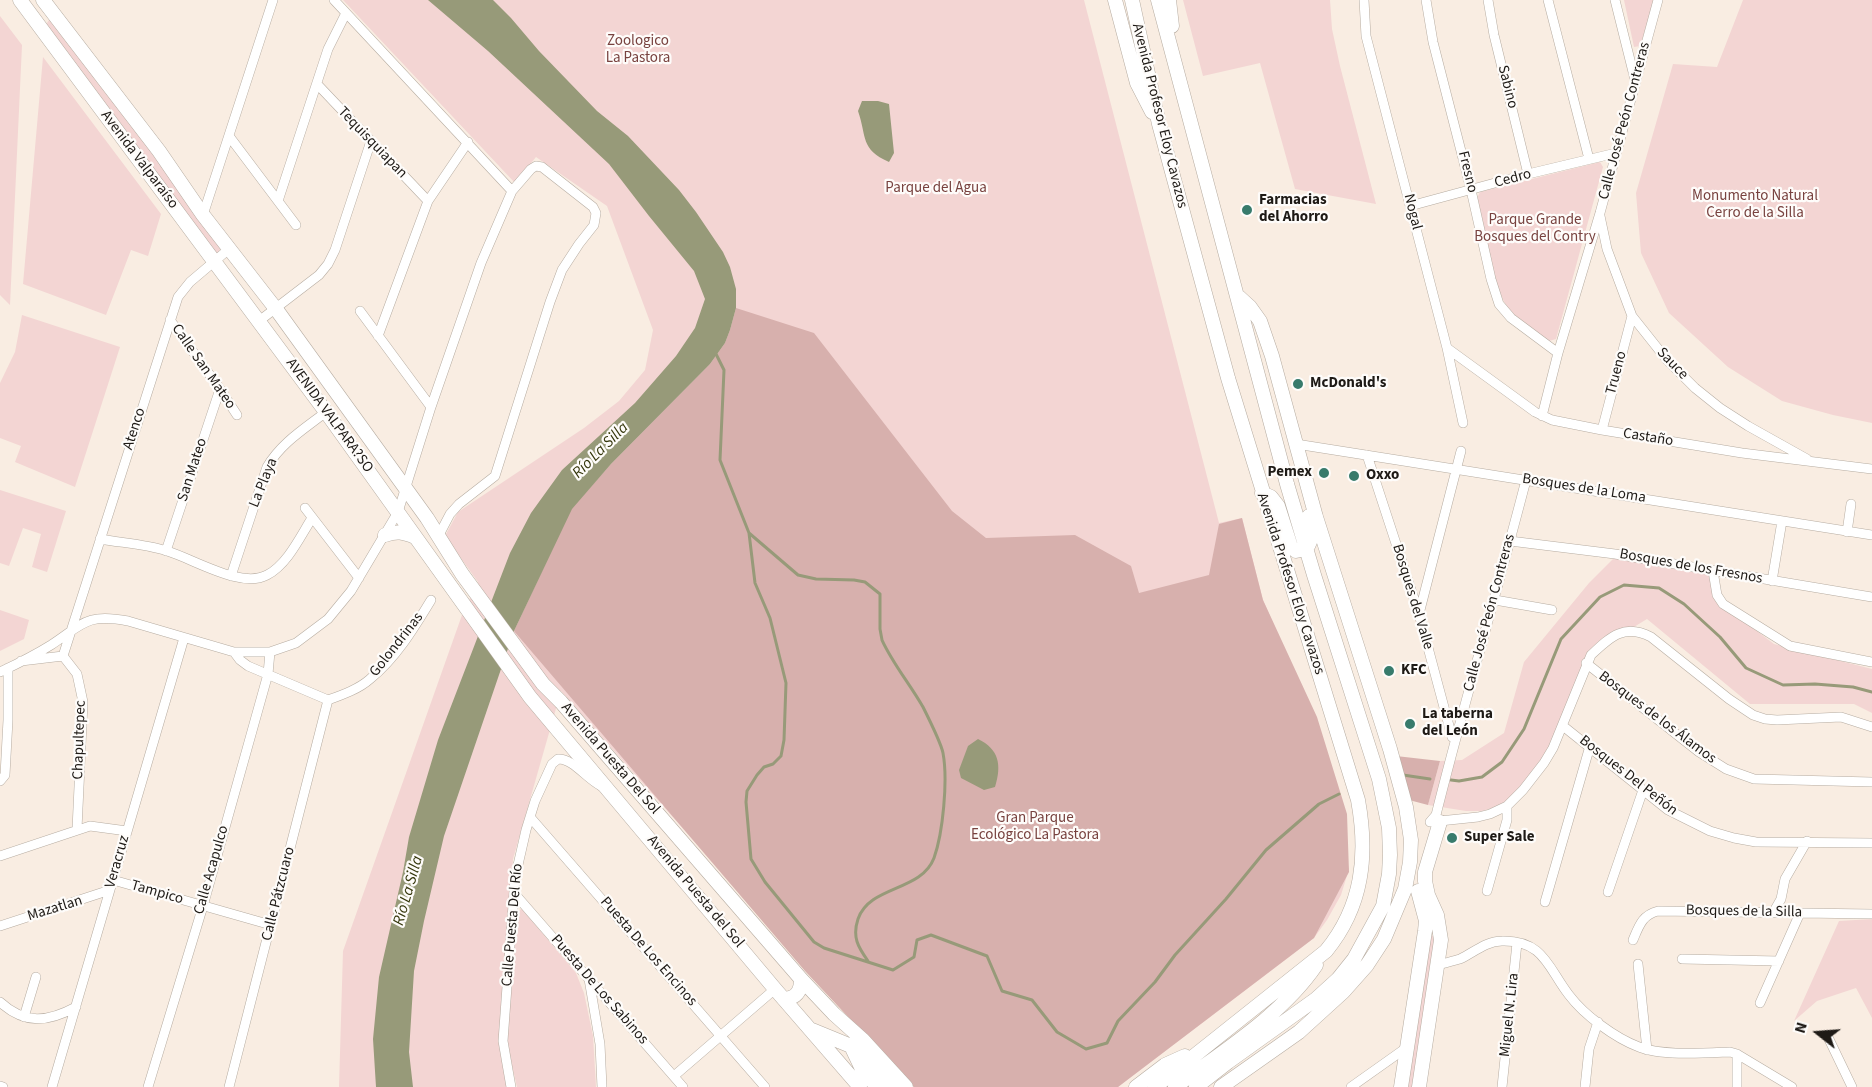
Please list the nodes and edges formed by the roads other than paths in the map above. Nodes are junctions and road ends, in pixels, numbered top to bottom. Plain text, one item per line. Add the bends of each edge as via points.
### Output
1 (20, 0) edge
2 (43, 0) edge
3 (273, 0) edge
4 (334, 0) edge
5 (1115, 0) edge
6 (1132, 0) edge
7 (1158, 0) edge
8 (1169, 0) edge
9 (1364, 0) edge
10 (1426, 0) edge
11 (1488, 0) edge
12 (1548, 0) edge
13 (1615, 0) edge
14 (1658, 0) edge
15 (345, 13) junction
16 (1170, 43) junction
17 (1635, 83) junction
18 (317, 84) junction
19 (1159, 124) junction
20 (228, 136) junction
21 (371, 141) junction
22 (468, 142) junction
23 (1616, 153) junction
24 (1589, 159) junction
25 (1528, 174) junction
26 (1471, 190) junction
27 (512, 191) junction
28 (278, 201) junction
29 (428, 201) junction
30 (1410, 206) junction
31 (1600, 213) junction
32 (203, 215) junction
33 (296, 225) dead end
34 (229, 249) junction
35 (214, 261) junction
36 (1239, 297) junction
37 (276, 309) junction
38 (360, 311) dead end
39 (1632, 316) junction
40 (170, 320) junction
41 (259, 321) junction
42 (378, 336) junction
43 (1447, 348) junction
44 (1558, 353) junction
45 (220, 389) junction
46 (431, 407) junction
47 (326, 412) junction
48 (237, 415) dead end
49 (1542, 416) junction
50 (1464, 423) dead end
51 (1602, 430) junction
52 (1296, 444) junction
53 (1461, 451) dead end
54 (1367, 454) junction
55 (1300, 459) junction
56 (1811, 462) junction
57 (1457, 469) junction
58 (1872, 470) edge
59 (1526, 480) junction
60 (406, 489) junction
61 (1262, 493) junction
62 (1851, 504) dead end
63 (305, 508) dead end
64 (398, 512) junction
65 (312, 518) junction
66 (1782, 521) junction
67 (1847, 531) junction
68 (385, 535) junction
69 (439, 535) junction
70 (1872, 535) edge
71 (415, 537) junction
72 (100, 539) junction
73 (1510, 540) junction
74 (1306, 549) junction
75 (166, 551) junction
76 (1713, 571) junction
77 (231, 576) junction
78 (359, 578) junction
79 (1772, 581) junction
80 (1872, 597) edge
81 (431, 600) dead end
82 (1495, 600) junction
83 (1552, 609) dead end
84 (1419, 614) junction
85 (72, 629) junction
86 (184, 638) junction
87 (234, 652) junction
88 (270, 652) junction
89 (63, 656) junction
90 (21, 661) junction
91 (1872, 662) edge
92 (1586, 663) junction
93 (4, 670) edge
94 (268, 674) junction
95 (328, 700) junction
96 (1380, 716) junction
97 (1563, 726) junction
98 (1872, 726) edge
99 (1455, 739) junction
100 (1590, 746) junction
101 (1369, 749) junction
102 (0, 781) edge
103 (1872, 782) edge
104 (608, 790) junction
105 (1643, 790) junction
106 (1508, 806) junction
107 (530, 817) junction
108 (1435, 820) junction
109 (77, 829) junction
110 (127, 831) junction
111 (1418, 839) junction
112 (1807, 841) junction
113 (1872, 843) edge
114 (0, 856) edge
115 (113, 880) junction
116 (110, 890) junction
117 (1487, 891) dead end
118 (1608, 892) dead end
119 (514, 893) junction
120 (1545, 902) dead end
121 (1422, 905) junction
122 (203, 906) junction
123 (1398, 906) junction
124 (1773, 913) junction
125 (1800, 913) junction
126 (1872, 914) edge
127 (271, 925) junction
128 (1, 927) edge
129 (1425, 931) junction
130 (1440, 931) junction
131 (1633, 940) dead end
132 (1517, 943) junction
133 (773, 947) junction
134 (1326, 951) junction
135 (1682, 960) dead end
136 (753, 962) junction
137 (1779, 962) junction
138 (1638, 964) dead end
139 (1438, 965) junction
140 (36, 977) dead end
141 (589, 979) junction
142 (801, 979) junction
143 (780, 994) junction
144 (0, 1002) edge
145 (1760, 1003) dead end
146 (76, 1007) junction
147 (834, 1014) junction
148 (24, 1017) junction
149 (1598, 1022) junction
150 (809, 1029) junction
151 (1299, 1032) junction
152 (1827, 1035) dead end
153 (721, 1036) junction
154 (1207, 1045) junction
155 (851, 1046) junction
156 (1406, 1048) junction
157 (1647, 1050) junction
158 (1737, 1054) junction
159 (1228, 1062) junction
160 (674, 1076) junction
161 (604, 1085) edge
162 (52, 1087) edge
163 (148, 1087) edge
164 (229, 1087) edge
165 (511, 1087) edge
166 (683, 1087) edge
167 (765, 1087) edge
168 (860, 1087) edge
169 (877, 1087) edge
170 (891, 1087) edge
171 (906, 1087) edge
172 (1137, 1087) edge
173 (1155, 1087) edge
174 (1175, 1087) edge
175 (1196, 1087) edge
176 (1221, 1087) edge
177 (1351, 1087) edge
178 (1401, 1087) edge
179 (1419, 1087) edge
180 (1502, 1087) edge
181 (1585, 1087) edge
182 (1737, 1087) edge
183 (1792, 1087) edge
184 (1852, 1087) edge

1 - 35 main road, Avenida Valparaíso
2 - 32 main road, Avenida Valparaíso
3 - 20 street
4 - 15 street
5 - 19 main road via 1141,93
6 - 19 main road, Avenida Profesor Eloy Cavazos
7 - 16 main road
8 - 16 main road, Avenida Profesor Eloy Cavazos via 1173,21
9 - 30 street, Nogal via 1366,36
10 - 26 street, Fresno
11 - 25 street, Sabino
12 - 24 street
13 - 17 street
14 - 17 street, Calle José Peón Contreras
15 - 18 street
15 - 22 street
16 - 36 main road, Avenida Profesor Eloy Cavazos
17 - 23 street, Calle José Peón Contreras
18 - 21 street, Tequisquiapan
18 - 28 street
19 - 61 main road, Avenida Profesor Eloy Cavazos
20 - 28 street
20 - 32 street
21 - 29 street, Tequisquiapan
21 - 37 street via 328,264
22 - 27 street
22 - 29 street
23 - 24 street, Cedro
23 - 31 street, Calle José Peón Contreras
24 - 25 street, Cedro
25 - 26 street, Cedro
26 - 30 street, Cedro
26 - 44 street, Fresno via 1499,304 1511,318
27 - 46 street via 481,263
27 - 69 street via 531,169 542,167 593,207 594,225 562,270 495,476 459,504
28 - 33 street
29 - 42 street
30 - 43 street, Nogal
31 - 39 street, Sauce via 1608,249
31 - 44 street, Calle José Peón Contreras
32 - 34 main road, Avenida Valparaíso
34 - 35 street, Atenco
34 - 37 main road, Avenida Valparaíso
35 - 40 street, Atenco via 178,297
35 - 41 main road, Avenida Valparaíso
36 - 52 main road via 1260,321
36 - 74 main road, Avenida Profesor Eloy Cavazos
37 - 41 street
37 - 60 main road, AVENIDA VALPARA?SO
38 - 42 street
39 - 51 street, Trueno
39 - 56 street, Sauce via 1667,360 1720,408
40 - 45 street, Calle San Mateo
40 - 72 street, Atenco
41 - 47 main road, AVENIDA VALPARA?SO
42 - 46 street
43 - 49 street, Castaño
43 - 50 street, Nogal
44 - 49 street, Calle José Peón Contreras
45 - 48 street, Calle San Mateo
45 - 75 street, San Mateo
46 - 60 street
47 - 64 main road, AVENIDA VALPARA?SO
47 - 77 street, La Playa via 282,446 267,467
49 - 51 street, Castaño
51 - 56 street, Castaño
52 - 54 street, Bosques de la Loma
52 - 55 main road
53 - 57 street
54 - 57 street, Bosques de la Loma
54 - 84 street, Bosques del Valle
55 - 74 main road via 1299,482 1312,529
55 - 96 main road
56 - 58 street, Castaño
57 - 59 street, Bosques de la Loma
57 - 84 street
59 - 66 street, Bosques de la Loma
59 - 73 street, Calle José Peón Contreras
60 - 64 street
60 - 69 main road, Avenida Puesta Del Sol
61 - 74 main road via 1278,506 1291,547
61 - 134 main road, Avenida Profesor Eloy Cavazos via 1341,742 1362,824 1363,855 1357,891 1342,928
62 - 67 street
63 - 65 street
64 - 68 street
64 - 71 main road
65 - 77 street via 273,572 258,579
65 - 78 street
66 - 67 street, Bosques de la Loma
66 - 79 street
67 - 70 street, Bosques de la Loma
68 - 71 main road via 402,532
68 - 78 street
69 - 133 main road, Avenida Puesta Del Sol via 462,574 543,684
71 - 104 main road, Avenida Puesta del Sol via 530,697
72 - 75 street
72 - 85 street, Atenco
73 - 76 street, Bosques de los Fresnos
73 - 82 street, Calle José Peón Contreras
74 - 101 main road, Avenida Profesor Eloy Cavazos
75 - 77 street
76 - 79 street, Bosques de los Fresnos
76 - 91 street via 1717,595 1723,604 1784,643
78 - 88 street via 328,619 296,643
79 - 80 street, Bosques de los Fresnos
81 - 95 street, Golondrinas via 393,656 369,680
82 - 83 street
82 - 99 street, Calle José Peón Contreras
84 - 99 street, Bosques del Valle
85 - 86 street via 87,621 112,618
85 - 89 street
85 - 90 street
86 - 87 street
86 - 110 street, Veracruz
87 - 88 street
87 - 94 street via 244,663
88 - 94 street, Calle Acapulco
89 - 90 street
89 - 109 street, Chapultepec via 77,674 83,702
90 - 93 street
92 - 97 street
92 - 98 street via 1616,634 1634,630 1651,637 1753,715 1777,720 1841,717
92 - 103 street, Bosques de los Álamos via 1699,752 1739,775 1767,780
93 - 102 street via 8,720 5,775
94 - 95 street
94 - 122 street, Calle Acapulco
95 - 127 street, Calle Pátzcuaro
96 - 101 main road
96 - 111 main road
97 - 100 street, Bosques Del Peñón
97 - 106 street via 1544,764
99 - 108 street, Calle José Peón Contreras
100 - 105 street, Bosques Del Peñón
100 - 120 street
101 - 159 main road, Avenida Profesor Eloy Cavazos via 1389,828 1389,874 1383,906 1338,980
104 - 107 street, Calle Puesta Del Río via 567,760 558,759 545,778
104 - 136 main road, Avenida Puesta del Sol
105 - 112 street, Bosques Del Peñón via 1668,810 1710,831 1756,842
105 - 118 street
106 - 108 street via 1478,817
106 - 117 street
107 - 119 street, Calle Puesta Del Río
107 - 153 street, Puesta De Los Encinos
108 - 111 main road, Calle José Peón Contreras
108 - 130 main road, Calle José Peón Contreras via 1425,881
109 - 110 street via 90,826
109 - 114 street
110 - 115 street, Veracruz
111 - 121 main road, Calle José Peón Contreras via 1416,877
111 - 123 main road
112 - 113 street, Bosques Del Peñón
112 - 124 street via 1785,879
115 - 116 street, Veracruz
115 - 122 street, Tampico
116 - 128 street, Mazatlan
116 - 146 street, Veracruz
119 - 141 street, Puesta De Los Sabinos
119 - 165 street, Calle Puesta Del Río via 503,1041
121 - 123 main road via 1411,900
121 - 129 main road, Calle José Peón Contreras
122 - 127 street, Tampico
122 - 163 street, Calle Acapulco
123 - 151 main road via 1367,965
124 - 125 street, Bosques de la Silla
124 - 131 street, Bosques de la Silla via 1658,911 1644,917
125 - 126 street, Bosques de la Silla
125 - 137 street
127 - 164 street, Calle Pátzcuaro
129 - 130 main road
129 - 156 main road, Calle José Peón Contreras
130 - 139 main road, Calle José Peón Contreras
132 - 139 street via 1492,942
132 - 149 street via 1544,956 1569,995
132 - 180 street, Miguel N. Lira
133 - 136 main road via 758,953
133 - 142 main road, Avenida Puesta Del Sol
134 - 154 main road, Avenida Profesor Eloy Cavazos
134 - 174 main road via 1299,987 1267,1017
135 - 137 street
136 - 143 main road, Avenida Puesta del Sol
137 - 145 street
138 - 157 street
139 - 179 main road, Calle José Peón Contreras
140 - 148 street
141 - 160 street, Puesta De Los Sabinos
141 - 161 street
142 - 143 main road via 796,996 790,999
142 - 147 main road, Avenida Puesta Del Sol
143 - 150 main road, Avenida Puesta del Sol
143 - 153 street
144 - 148 street
146 - 148 street via 50,1018
146 - 162 street, Veracruz
147 - 155 main road
147 - 171 main road
149 - 157 street
149 - 181 street via 1589,1049
150 - 155 main road
150 - 168 main road, Avenida Puesta del Sol
151 - 159 main road
151 - 176 main road
152 - 184 street
153 - 160 street
153 - 167 street, Puesta De Los Encinos
154 - 172 main road via 1166,1065
154 - 173 main road, Avenida Profesor Eloy Cavazos
155 - 169 main road via 862,1070
155 - 170 main road via 865,1056
156 - 177 street
156 - 178 main road, Calle José Peón Contreras
157 - 158 street
158 - 182 street
158 - 183 street
159 - 175 main road, Avenida Profesor Eloy Cavazos
160 - 166 street, Puesta De Los Sabinos

